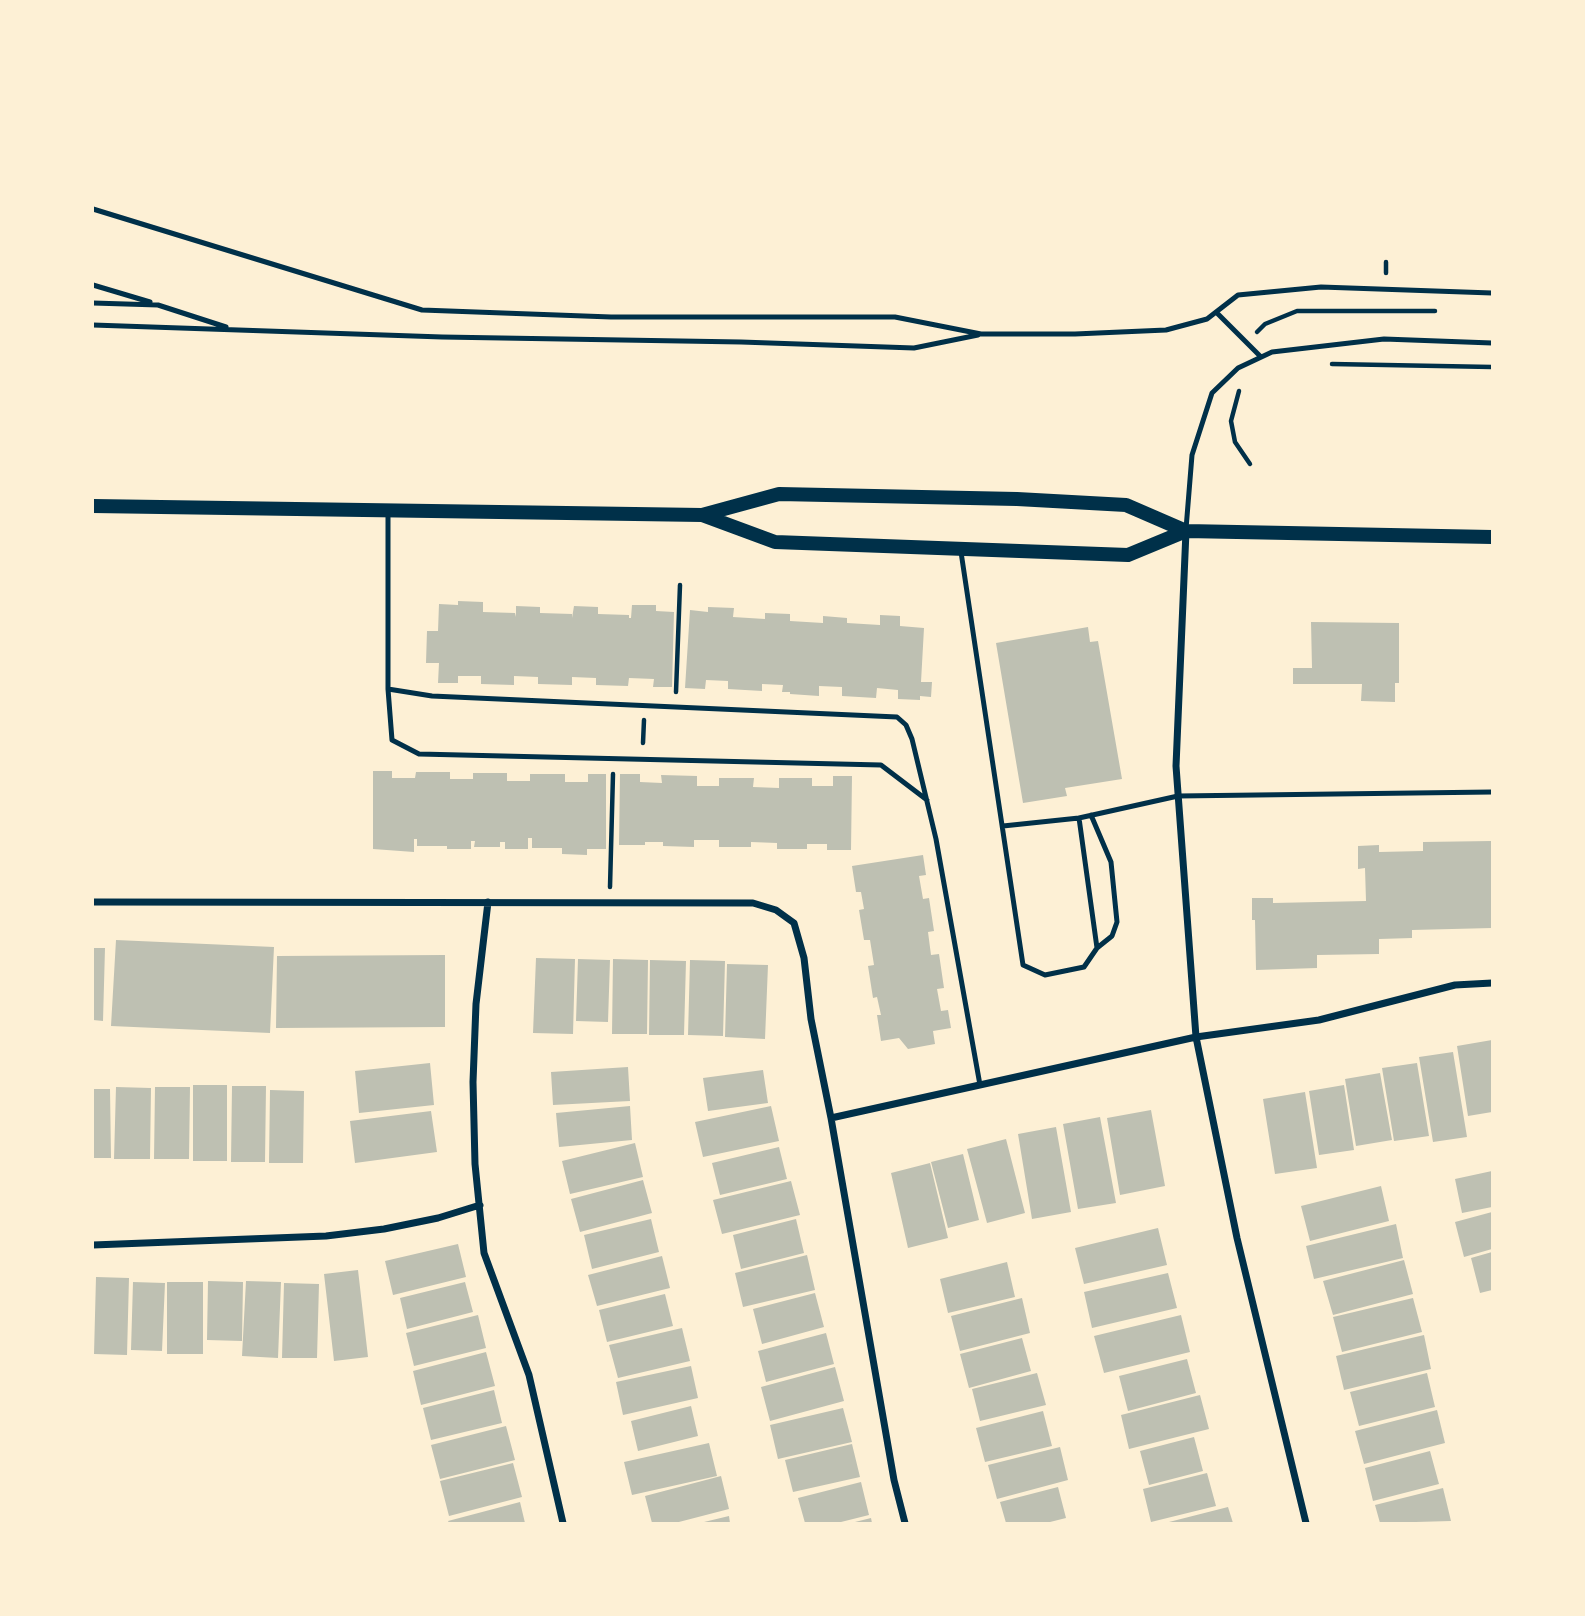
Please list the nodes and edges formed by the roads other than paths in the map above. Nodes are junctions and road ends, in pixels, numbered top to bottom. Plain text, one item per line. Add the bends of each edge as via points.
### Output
1 (93, 209) edge
2 (93, 285) edge
3 (1492, 293) edge
4 (93, 303) edge
5 (158, 305) junction
6 (1216, 312) junction
7 (93, 325) edge
8 (231, 329) junction
9 (981, 334) junction
10 (1492, 343) edge
11 (1261, 357) junction
12 (93, 506) edge
13 (388, 510) junction
14 (702, 515) junction
15 (1186, 531) junction
16 (1492, 537) edge
17 (961, 549) junction
18 (388, 689) junction
19 (1492, 792) edge
20 (1178, 796) junction
21 (927, 800) junction
22 (1091, 815) junction
23 (1079, 818) junction
24 (1003, 827) junction
25 (93, 902) edge
26 (488, 902) junction
27 (1097, 948) junction
28 (1492, 983) edge
29 (1196, 1037) junction
30 (980, 1085) junction
31 (831, 1118) junction
32 (480, 1205) junction
33 (93, 1245) edge
34 (563, 1523) edge
35 (905, 1523) edge
36 (1306, 1523) edge

1 - 9 lane via 422,310 611,317 895,317
2 - 5 lane
3 - 6 lane via 1321,287 1238,295
4 - 5 lane
5 - 8 lane
6 - 9 lane via 1207,319 1166,330
6 - 11 lane
7 - 8 lane
8 - 9 lane via 914,348
10 - 11 lane via 1384,339
11 - 15 lane via 1238,368 1212,393 1192,455
12 - 13 main road
13 - 14 main road
13 - 18 lane
14 - 15 main road via 779,494 1017,499 1126,505
14 - 17 main road via 775,542
15 - 16 main road
15 - 17 main road via 1128,555
15 - 20 street
17 - 24 lane
18 - 21 lane via 432,696 897,717 912,739
18 - 21 lane via 392,740 419,754 881,765
19 - 20 lane
20 - 22 lane
20 - 29 street
21 - 30 lane
22 - 23 lane
22 - 27 lane via 1111,862 1117,922 1112,936
23 - 24 lane
23 - 27 lane
24 - 27 lane via 1023,965 1045,975 1084,967
25 - 26 street
26 - 31 street via 753,903 776,910 794,923 804,958
26 - 32 street via 475,1004 475,1164
28 - 29 street via 1455,985 1319,1020
29 - 30 street
29 - 36 street via 1237,1238
30 - 31 street
31 - 35 street
32 - 33 street via 384,1230 326,1236
32 - 34 street via 484,1253 529,1375

